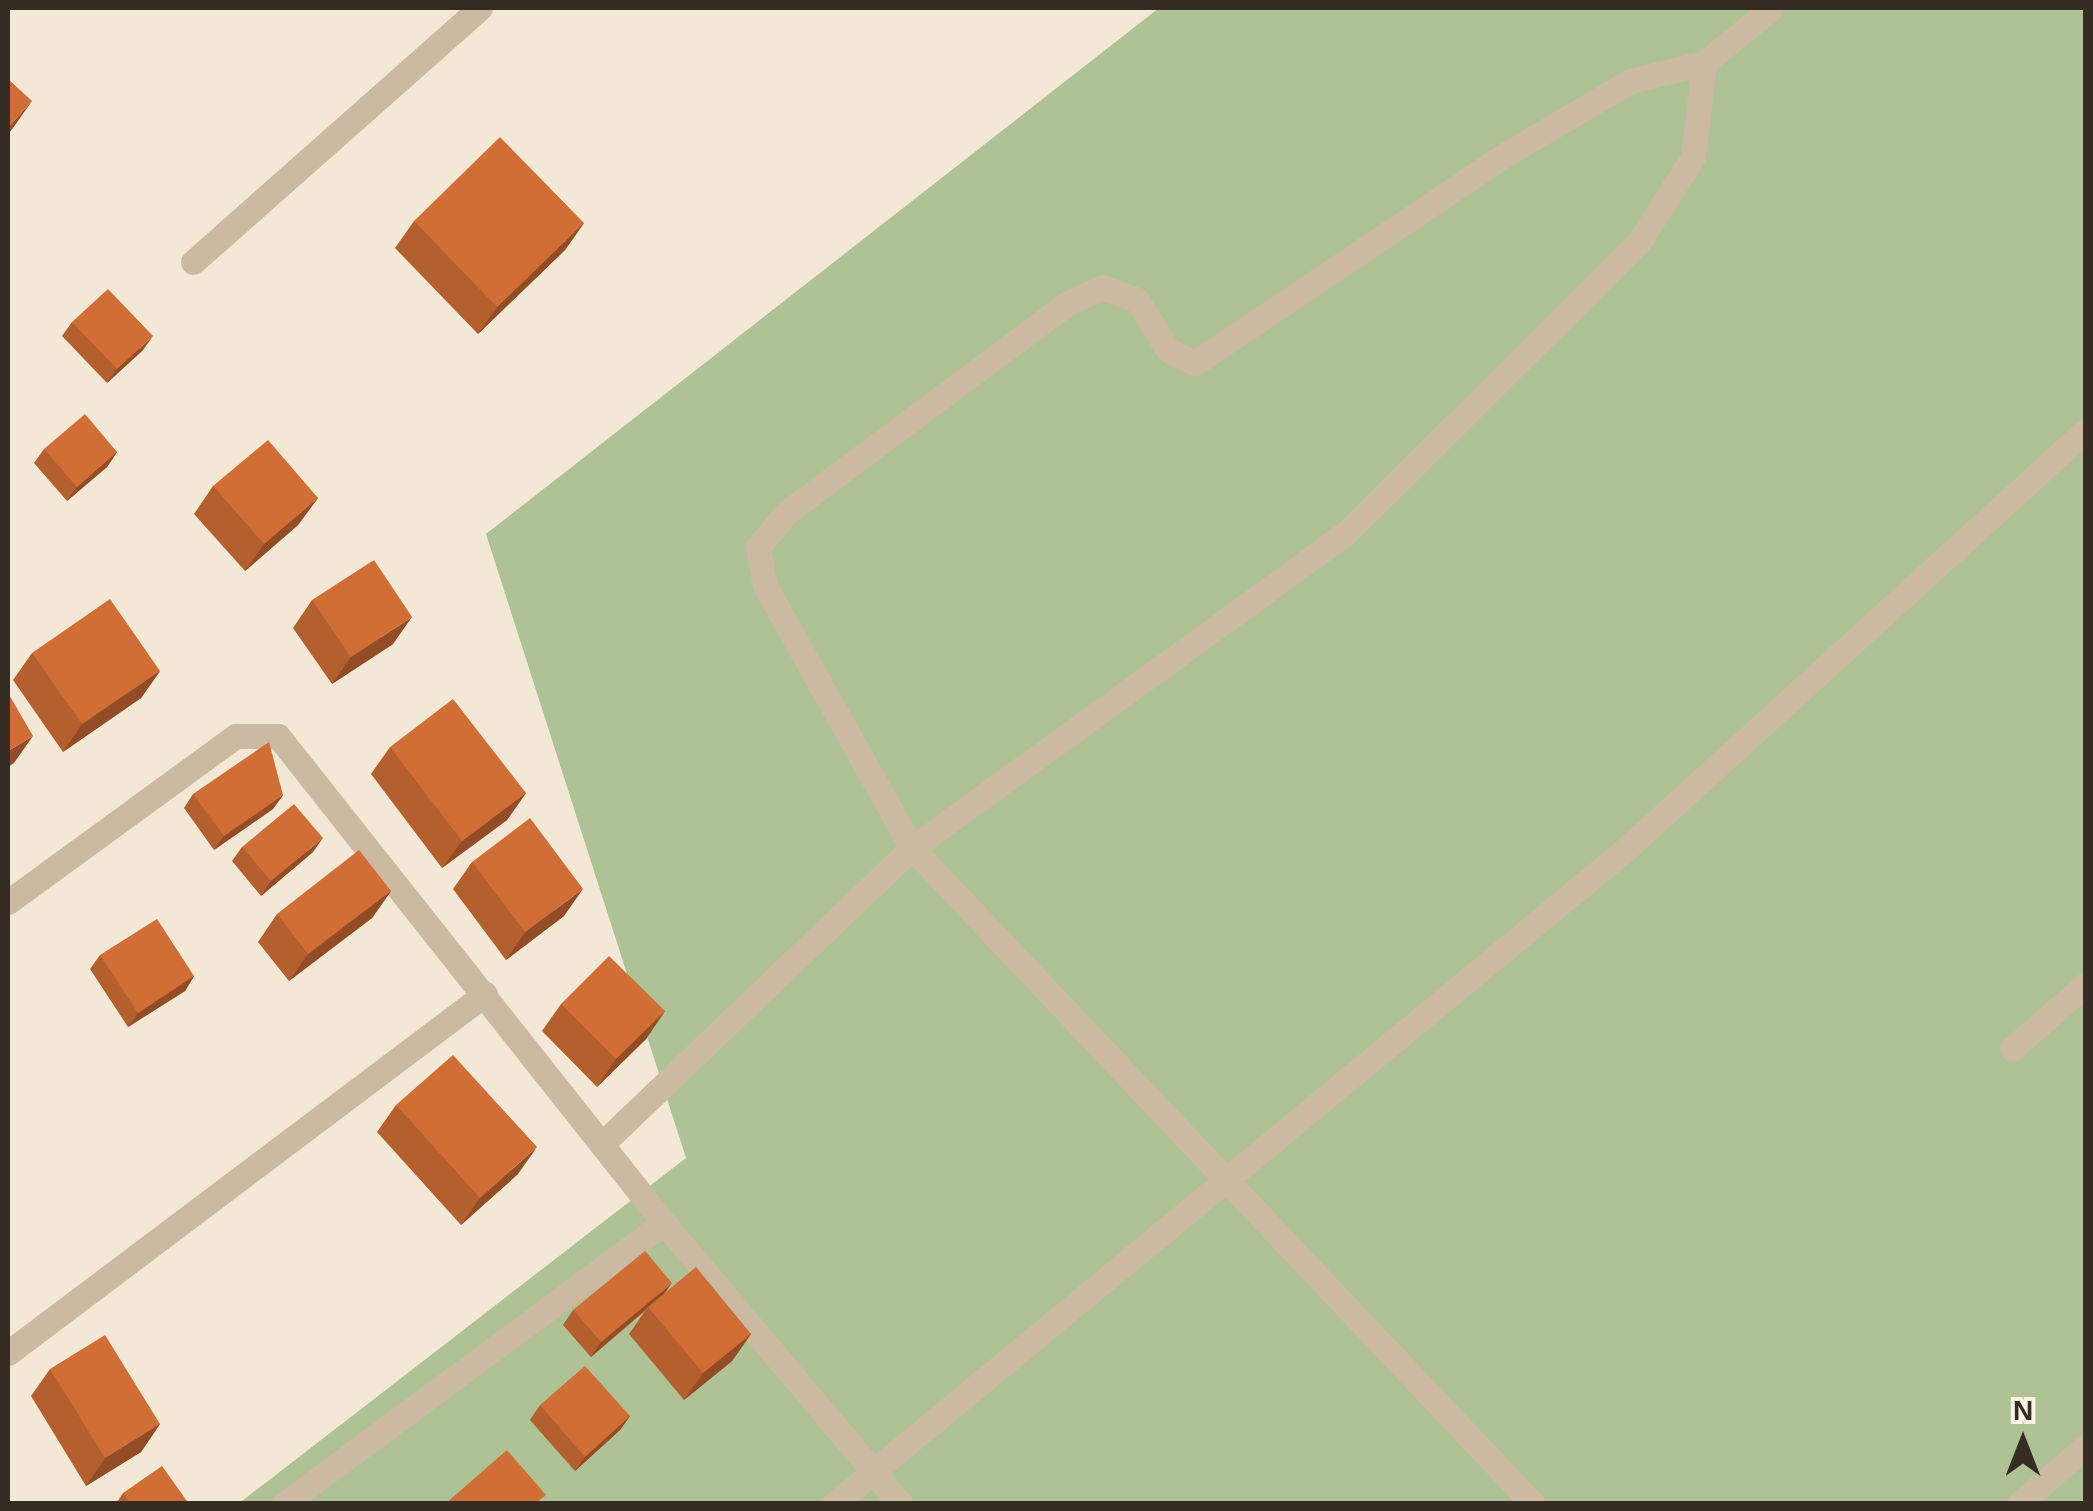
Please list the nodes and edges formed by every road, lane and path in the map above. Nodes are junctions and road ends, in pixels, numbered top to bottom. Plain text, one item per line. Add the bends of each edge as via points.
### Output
1 (480, 8) edge
2 (1772, 8) edge
3 (1704, 63) junction
4 (193, 262) dead end
5 (2086, 430) edge
6 (912, 848) junction
7 (8, 902) edge
8 (2086, 984) edge
9 (485, 994) junction
10 (2012, 1049) dead end
11 (602, 1144) junction
12 (1231, 1176) junction
13 (664, 1223) junction
14 (8, 1352) edge
15 (2086, 1446) edge
16 (874, 1473) junction
17 (284, 1504) edge
18 (834, 1504) edge
19 (902, 1504) edge
20 (1533, 1504) edge
21 (2020, 1504) edge

1 - 4 street
2 - 3 street
3 - 6 street via 1693,157 1639,242 1502,380 1346,533
3 - 6 street via 1630,82 1538,135 1195,363 1168,350 1137,300 1102,288 1066,304 786,512 758,547 765,586
5 - 12 street via 1626,849
6 - 11 street
6 - 12 street
7 - 9 street via 236,736 262,730 302,757
8 - 10 street
9 - 11 street
9 - 14 street
11 - 13 street
12 - 16 street
12 - 20 street
13 - 16 street
13 - 17 street
15 - 21 street
16 - 18 street
16 - 19 street

